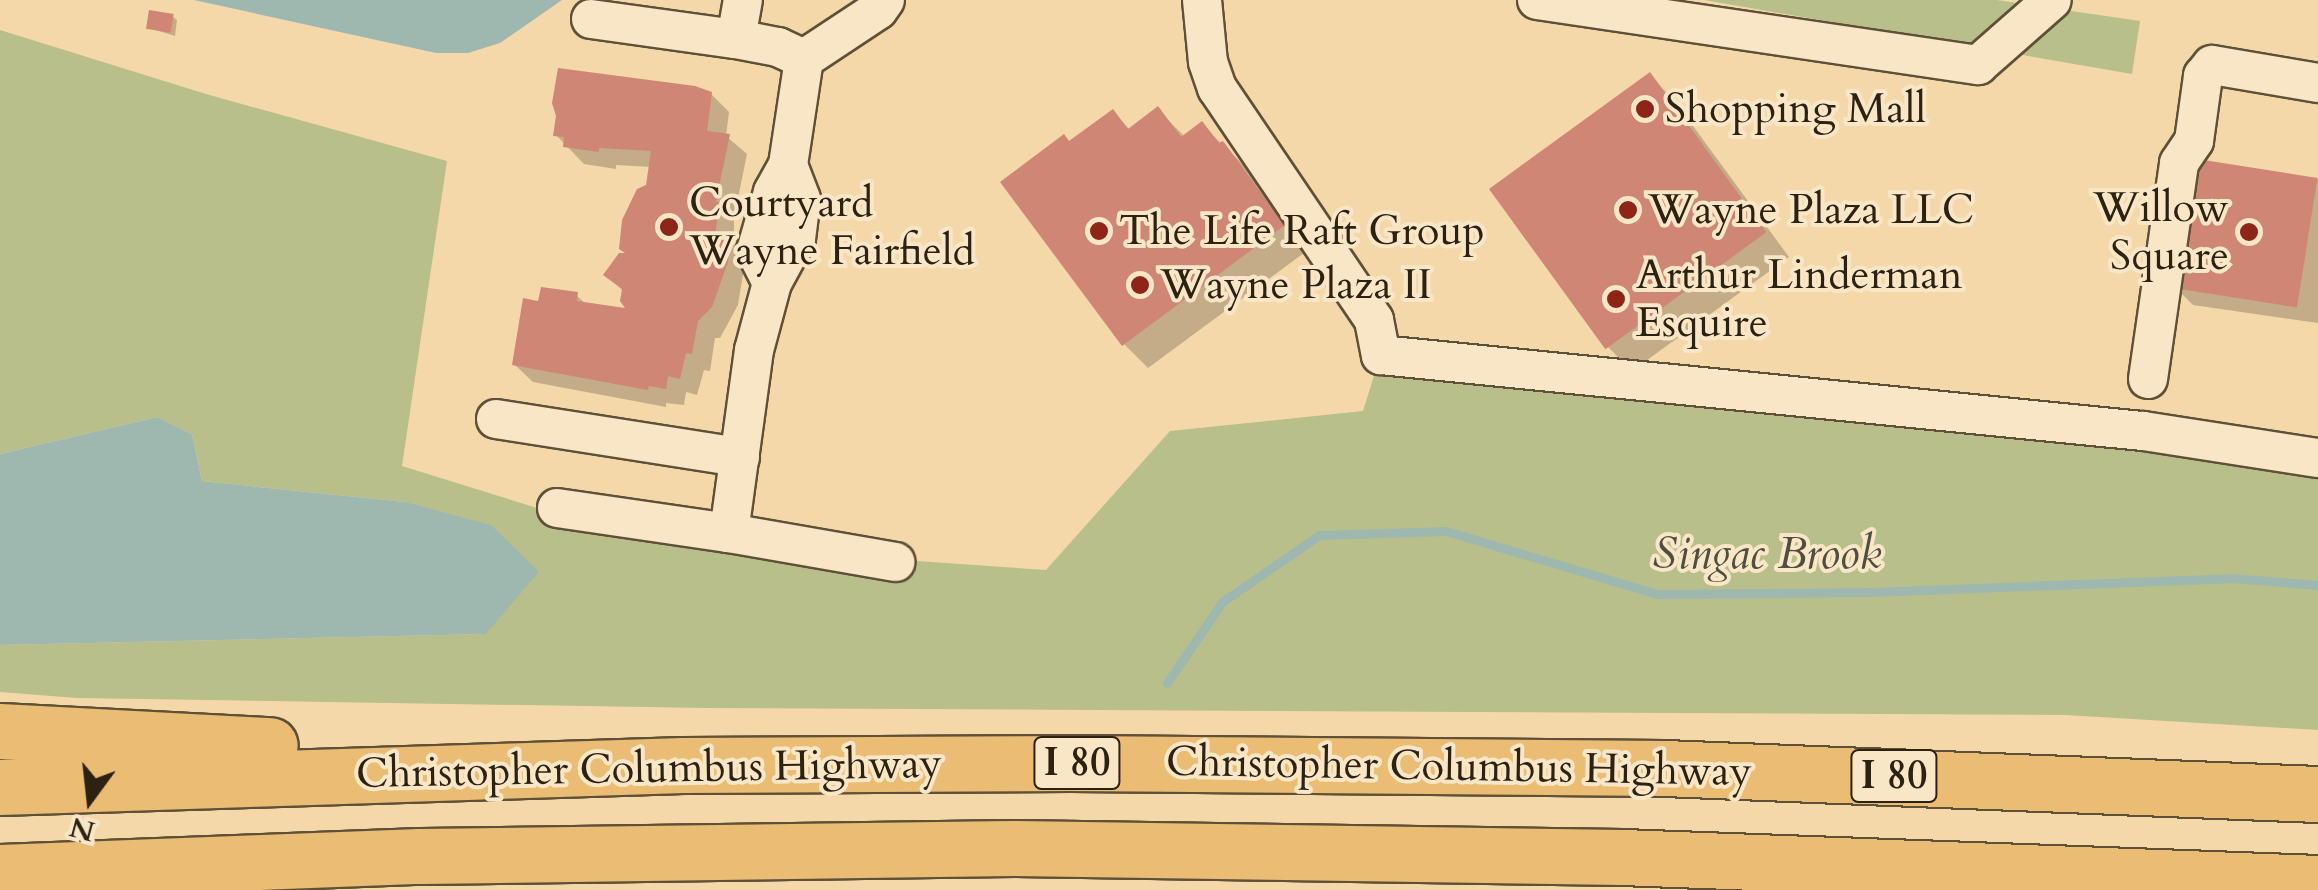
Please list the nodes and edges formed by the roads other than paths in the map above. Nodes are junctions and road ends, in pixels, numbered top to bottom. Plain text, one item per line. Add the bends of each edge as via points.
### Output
1 (743, 0) edge
2 (885, 0) edge
3 (1202, 0) edge
4 (1537, 0) edge
5 (2052, 0) edge
6 (591, 18) dead end
7 (736, 39) junction
8 (804, 59) junction
9 (2318, 82) edge
10 (2148, 379) dead end
11 (496, 419) dead end
12 (740, 457) junction
13 (2318, 458) edge
14 (557, 508) dead end
15 (729, 533) junction
16 (895, 562) dead end
17 (0, 731) edge
18 (683, 765) junction
19 (0, 787) edge
20 (2318, 794) edge
21 (15, 873) edge
22 (2318, 883) edge

1 - 7 lane
2 - 8 lane
3 - 13 lane via 1217,88 1374,320 1381,355 2142,431
4 - 5 lane via 1978,65
6 - 7 lane
7 - 8 lane
8 - 12 lane via 788,165 801,198 796,239 772,283 754,350
9 - 10 lane via 2212,65 2198,86 2194,141 2178,163
11 - 12 lane
12 - 15 lane
14 - 15 lane
15 - 16 lane
17 - 18 highway
18 - 19 highway, Christopher Columbus Highway / I 80
18 - 20 highway, Christopher Columbus Highway / I 80 via 1490,765
21 - 22 highway, Christopher Columbus Highway / I 80 via 686,850 1232,849

